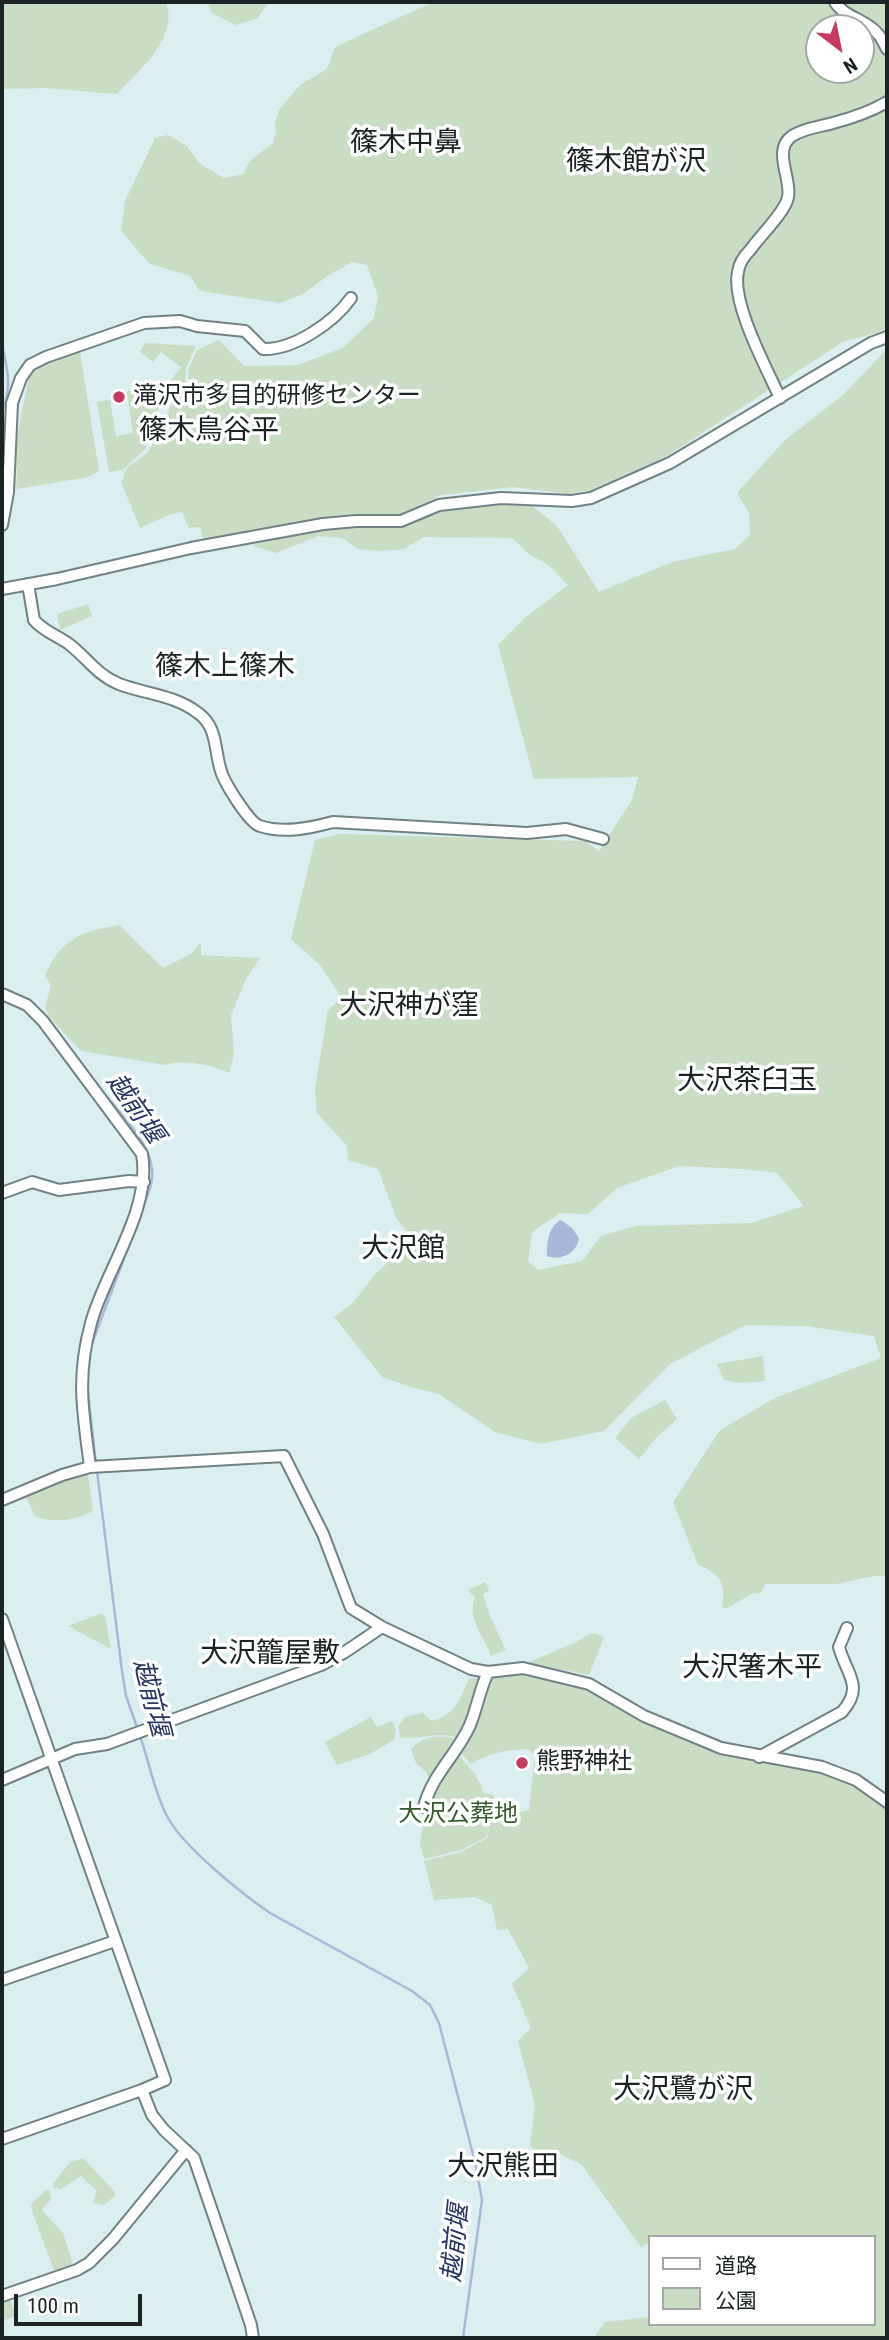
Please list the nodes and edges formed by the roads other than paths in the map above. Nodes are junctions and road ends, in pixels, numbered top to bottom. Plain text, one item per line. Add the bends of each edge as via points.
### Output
1 (835, 2) edge
2 (887, 49) edge
3 (887, 102) edge
4 (351, 298) dead end
5 (887, 337) edge
6 (780, 398) junction
7 (2, 525) edge
8 (28, 584) junction
9 (2, 589) edge
10 (603, 839) dead end
11 (2, 994) edge
12 (144, 1182) junction
13 (2, 1193) edge
14 (95, 1467) junction
15 (2, 1500) edge
16 (2, 1619) edge
17 (382, 1627) junction
18 (847, 1628) dead end
19 (488, 1672) junction
20 (759, 1757) junction
21 (50, 1759) junction
22 (2, 1780) edge
23 (887, 1802) edge
24 (424, 1807) dead end
25 (115, 1941) junction
26 (2, 1980) edge
27 (142, 2090) junction
28 (2, 2139) edge
29 (186, 2150) junction
30 (2, 2296) edge
31 (253, 2338) edge

1 - 2 street via 840,10 867,24
3 - 6 street via 789,138 783,159 789,190 786,203 737,272 742,309
4 - 7 street via 326,325 270,349 263,349 245,331 180,321 144,324 30,365 12,403 9,492
5 - 6 street
6 - 8 street via 670,463 592,498 502,498 439,505 401,521 323,524
8 - 9 street
8 - 10 street via 34,620 73,647 98,672 121,685 177,700 206,720 214,734 222,775 251,821 260,826 306,830 333,822 527,833 566,829
11 - 12 street via 27,1005 43,1021 134,1140 142,1154
12 - 13 street via 59,1189 32,1182
12 - 14 street via 91,1319 82,1358 80,1388
14 - 15 street
14 - 17 street via 284,1455 323,1534 351,1608
16 - 21 street
17 - 19 street via 471,1669
17 - 21 street via 321,1665 139,1733
18 - 20 street via 839,1647 852,1678 851,1702 842,1712
19 - 20 street via 523,1668 589,1684 644,1716 720,1748
19 - 24 street via 470,1725 429,1788
20 - 23 street via 822,1767 856,1780
21 - 22 street
21 - 25 street
25 - 26 street
25 - 27 street via 164,2080
27 - 28 street
27 - 29 street via 152,2115
29 - 30 street via 89,2263
29 - 31 street via 194,2158

